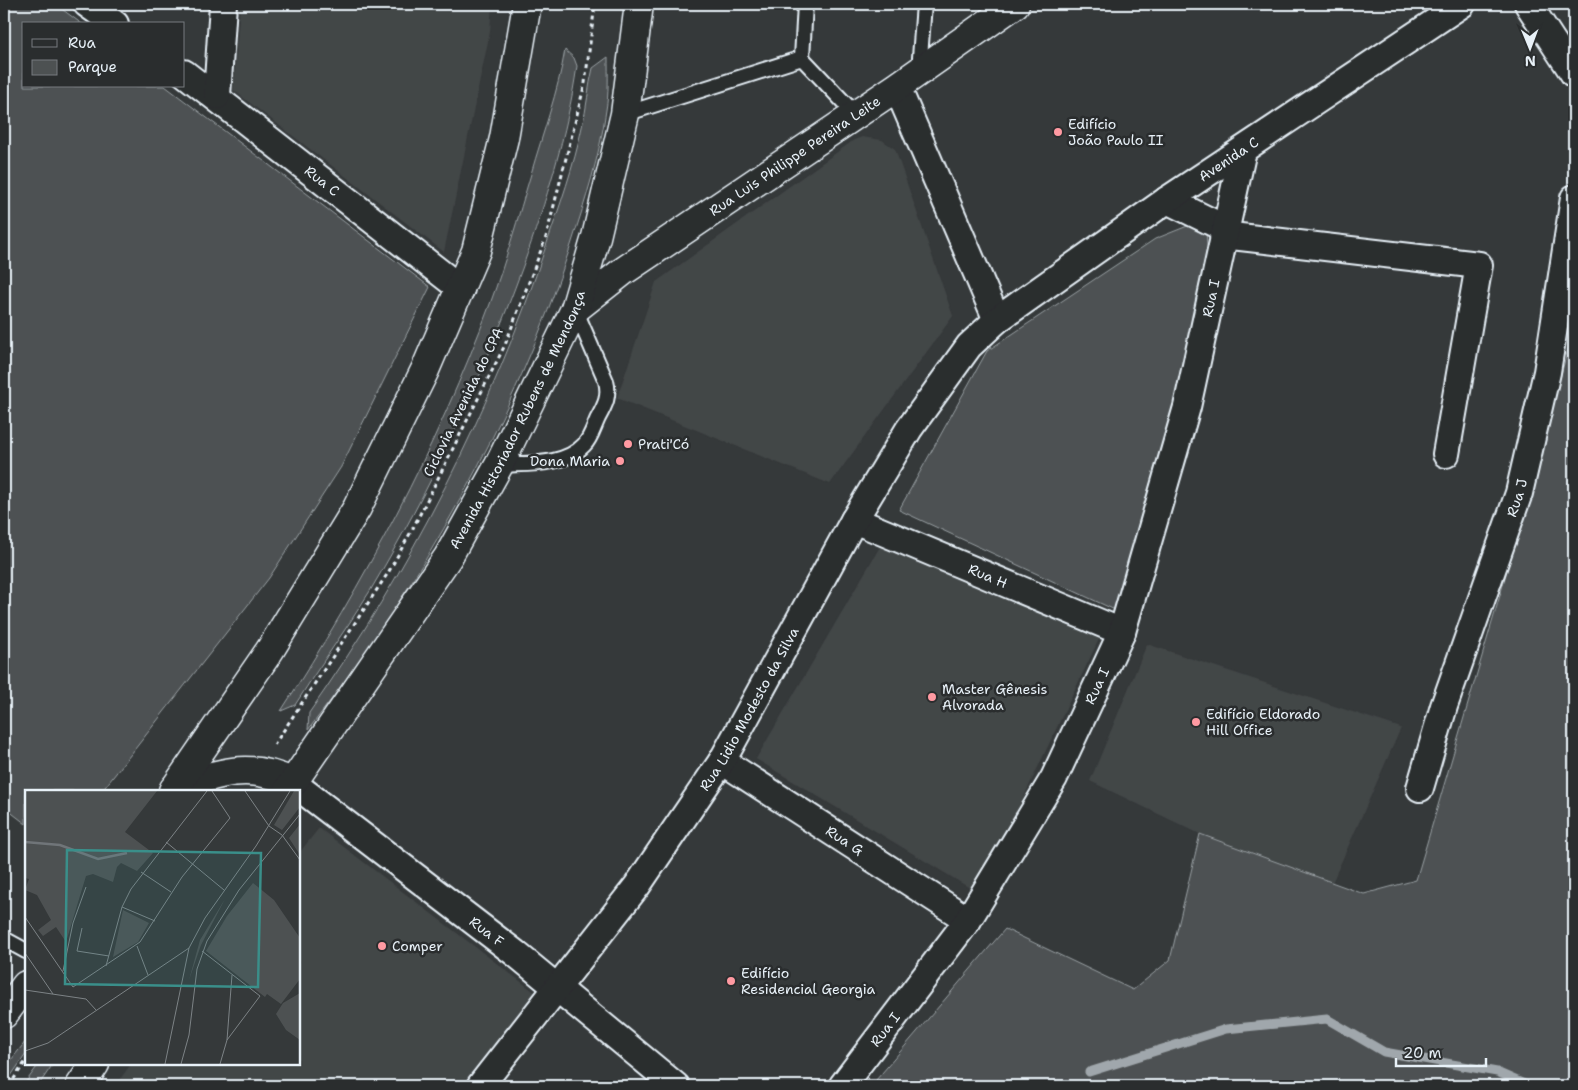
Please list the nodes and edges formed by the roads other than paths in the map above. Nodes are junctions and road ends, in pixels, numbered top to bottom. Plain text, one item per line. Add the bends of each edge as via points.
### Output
1 (87, 4) edge
2 (223, 4) edge
3 (527, 4) edge
4 (639, 4) edge
5 (805, 4) edge
6 (924, 4) edge
7 (1015, 4) edge
8 (1462, 4) edge
9 (1528, 4) edge
10 (112, 22) edge
11 (802, 58) junction
12 (185, 74) edge
13 (1574, 74) edge
14 (908, 79) junction
15 (216, 96) junction
16 (624, 114) junction
17 (856, 114) junction
18 (1243, 150) junction
19 (1574, 198) edge
20 (1167, 200) junction
21 (1224, 231) junction
22 (461, 289) junction
23 (575, 309) junction
24 (997, 320) junction
25 (1446, 454) dead end
26 (499, 465) junction
27 (854, 520) junction
28 (1122, 632) junction
29 (722, 761) junction
30 (290, 787) edge
31 (1420, 788) dead end
32 (174, 790) edge
33 (300, 794) edge
34 (968, 920) junction
35 (4, 939) edge
36 (25, 950) edge
37 (25, 986) edge
38 (557, 987) junction
39 (4, 1014) edge
40 (94, 1065) edge
41 (80, 1086) edge
42 (480, 1086) edge
43 (676, 1086) edge
44 (842, 1086) edge

1 - 10 street
2 - 15 street
3 - 22 main road via 504,138 476,251
4 - 16 main road, Avenida Historiador Rubens de Mendonça
5 - 11 lane
6 - 14 lane
7 - 14 main road, Rua Luis Philippe Pereira Leite
8 - 18 street, Avenida C
9 - 13 street
11 - 16 lane
11 - 17 lane
12 - 15 street, Rua C
14 - 17 main road, Rua Luis Philippe Pereira Leite
14 - 24 street
15 - 22 street, Rua C
16 - 23 main road, Avenida Historiador Rubens de Mendonça via 596,238
17 - 23 main road, Rua Luis Philippe Pereira Leite via 622,272
18 - 20 street, Avenida C
18 - 21 street, Rua I
19 - 31 street, Rua J via 1547,372 1519,493 1444,706
20 - 21 street
20 - 24 street, Avenida C
21 - 25 street via 1479,265
21 - 28 street, Rua I via 1187,408
22 - 32 main road via 357,508 270,650
23 - 26 main road, Avenida Historiador Rubens de Mendonça
23 - 26 lane via 608,390 603,409 586,444 576,452 551,462
24 - 27 street, Rua Lidio Modesto da Silva via 969,346 909,429
26 - 30 main road, Avenida Historiador Rubens de Mendonça via 448,557
27 - 28 street, Rua H
27 - 29 street, Rua Lidio Modesto da Silva
28 - 34 street, Rua I via 1054,778
29 - 34 street, Rua G
29 - 38 street, Rua Lidio Modesto da Silva via 637,886
30 - 32 main road via 275,774 255,770 233,771
33 - 38 street, Rua F
34 - 44 street, Rua I
35 - 36 lane
37 - 39 main road
38 - 42 street, Rua Lidio Modesto da Silva
38 - 43 street, Rua F
40 - 41 main road

